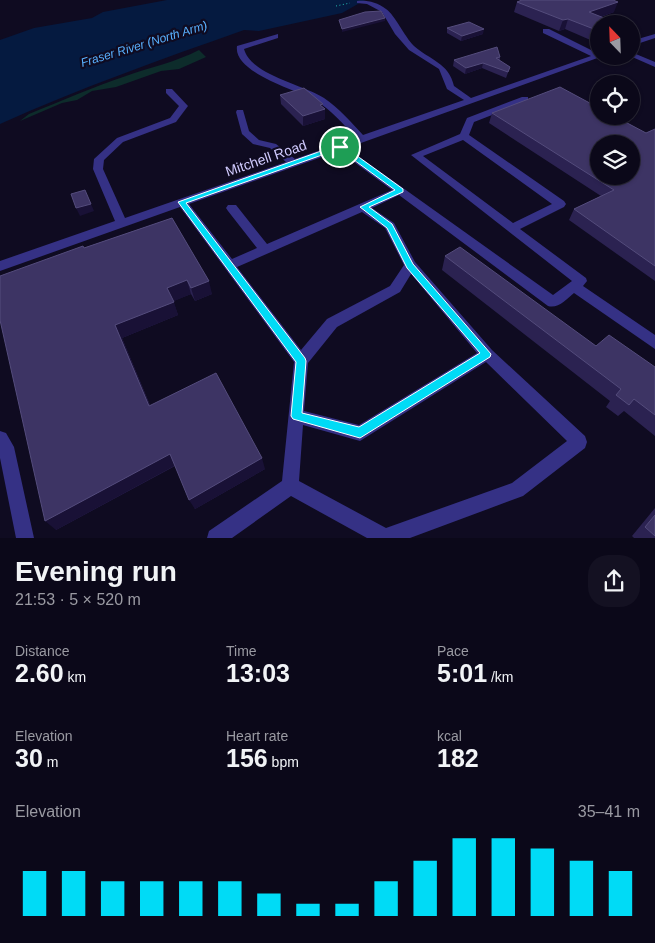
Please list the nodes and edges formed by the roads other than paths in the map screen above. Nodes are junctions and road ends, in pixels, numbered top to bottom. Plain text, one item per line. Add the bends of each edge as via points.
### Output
1 (359, 2) road end
2 (546, 31) dead end
3 (275, 36) dead end
4 (655, 36) edge
5 (640, 41) edge
6 (590, 52) edge
7 (655, 54) edge
8 (640, 58) edge
9 (590, 59) edge
10 (643, 59) junction
11 (655, 65) edge
12 (169, 91) dead end
13 (526, 99) edge
14 (470, 101) junction
15 (240, 112) dead end
16 (464, 136) junction
17 (360, 139) junction
18 (340, 147) junction
19 (294, 162) junction
20 (400, 191) junction
21 (182, 202) junction
22 (363, 207) junction
23 (232, 208) dead end
24 (121, 223) junction
25 (512, 228) junction
26 (265, 250) junction
27 (0, 266) edge
28 (230, 266) junction
29 (410, 266) junction
30 (575, 287) junction
31 (655, 343) edge
32 (487, 354) junction
33 (301, 361) junction
34 (296, 416) junction
35 (0, 439) edge
36 (290, 486) junction
37 (25, 538) edge
38 (216, 538) edge
39 (386, 538) edge

1 - 14 street via 368,2 385,12 412,48 442,68 450,87
2 - 6 street
3 - 17 street via 240,48 244,60 262,73 321,100
4 - 5 street
7 - 10 street
8 - 10 street
9 - 14 street, Mitchell Road
10 - 11 street
12 - 24 street via 184,106 173,120 120,140 99,159 98,169
13 - 16 street via 470,120
14 - 17 street, Mitchell Road
15 - 19 street via 246,132 256,142 273,146
16 - 25 street via 560,204
16 - 25 street via 416,154
17 - 18 street, Mitchell Road
18 - 19 street, Mitchell Road
18 - 20 street
19 - 21 street, Mitchell Road
20 - 22 street
20 - 30 street via 553,302
21 - 24 street, Mitchell Road
21 - 28 street
22 - 26 street
22 - 29 street via 390,226
23 - 26 street
24 - 27 street, Mitchell Road
25 - 30 street via 582,281
26 - 28 street
28 - 33 street
29 - 32 street
29 - 33 street via 395,289 332,322
30 - 31 street
32 - 34 street via 360,433
32 - 39 street via 579,442 517,490
33 - 34 street
34 - 36 street
35 - 37 street via 6,447
36 - 38 street
36 - 39 street

